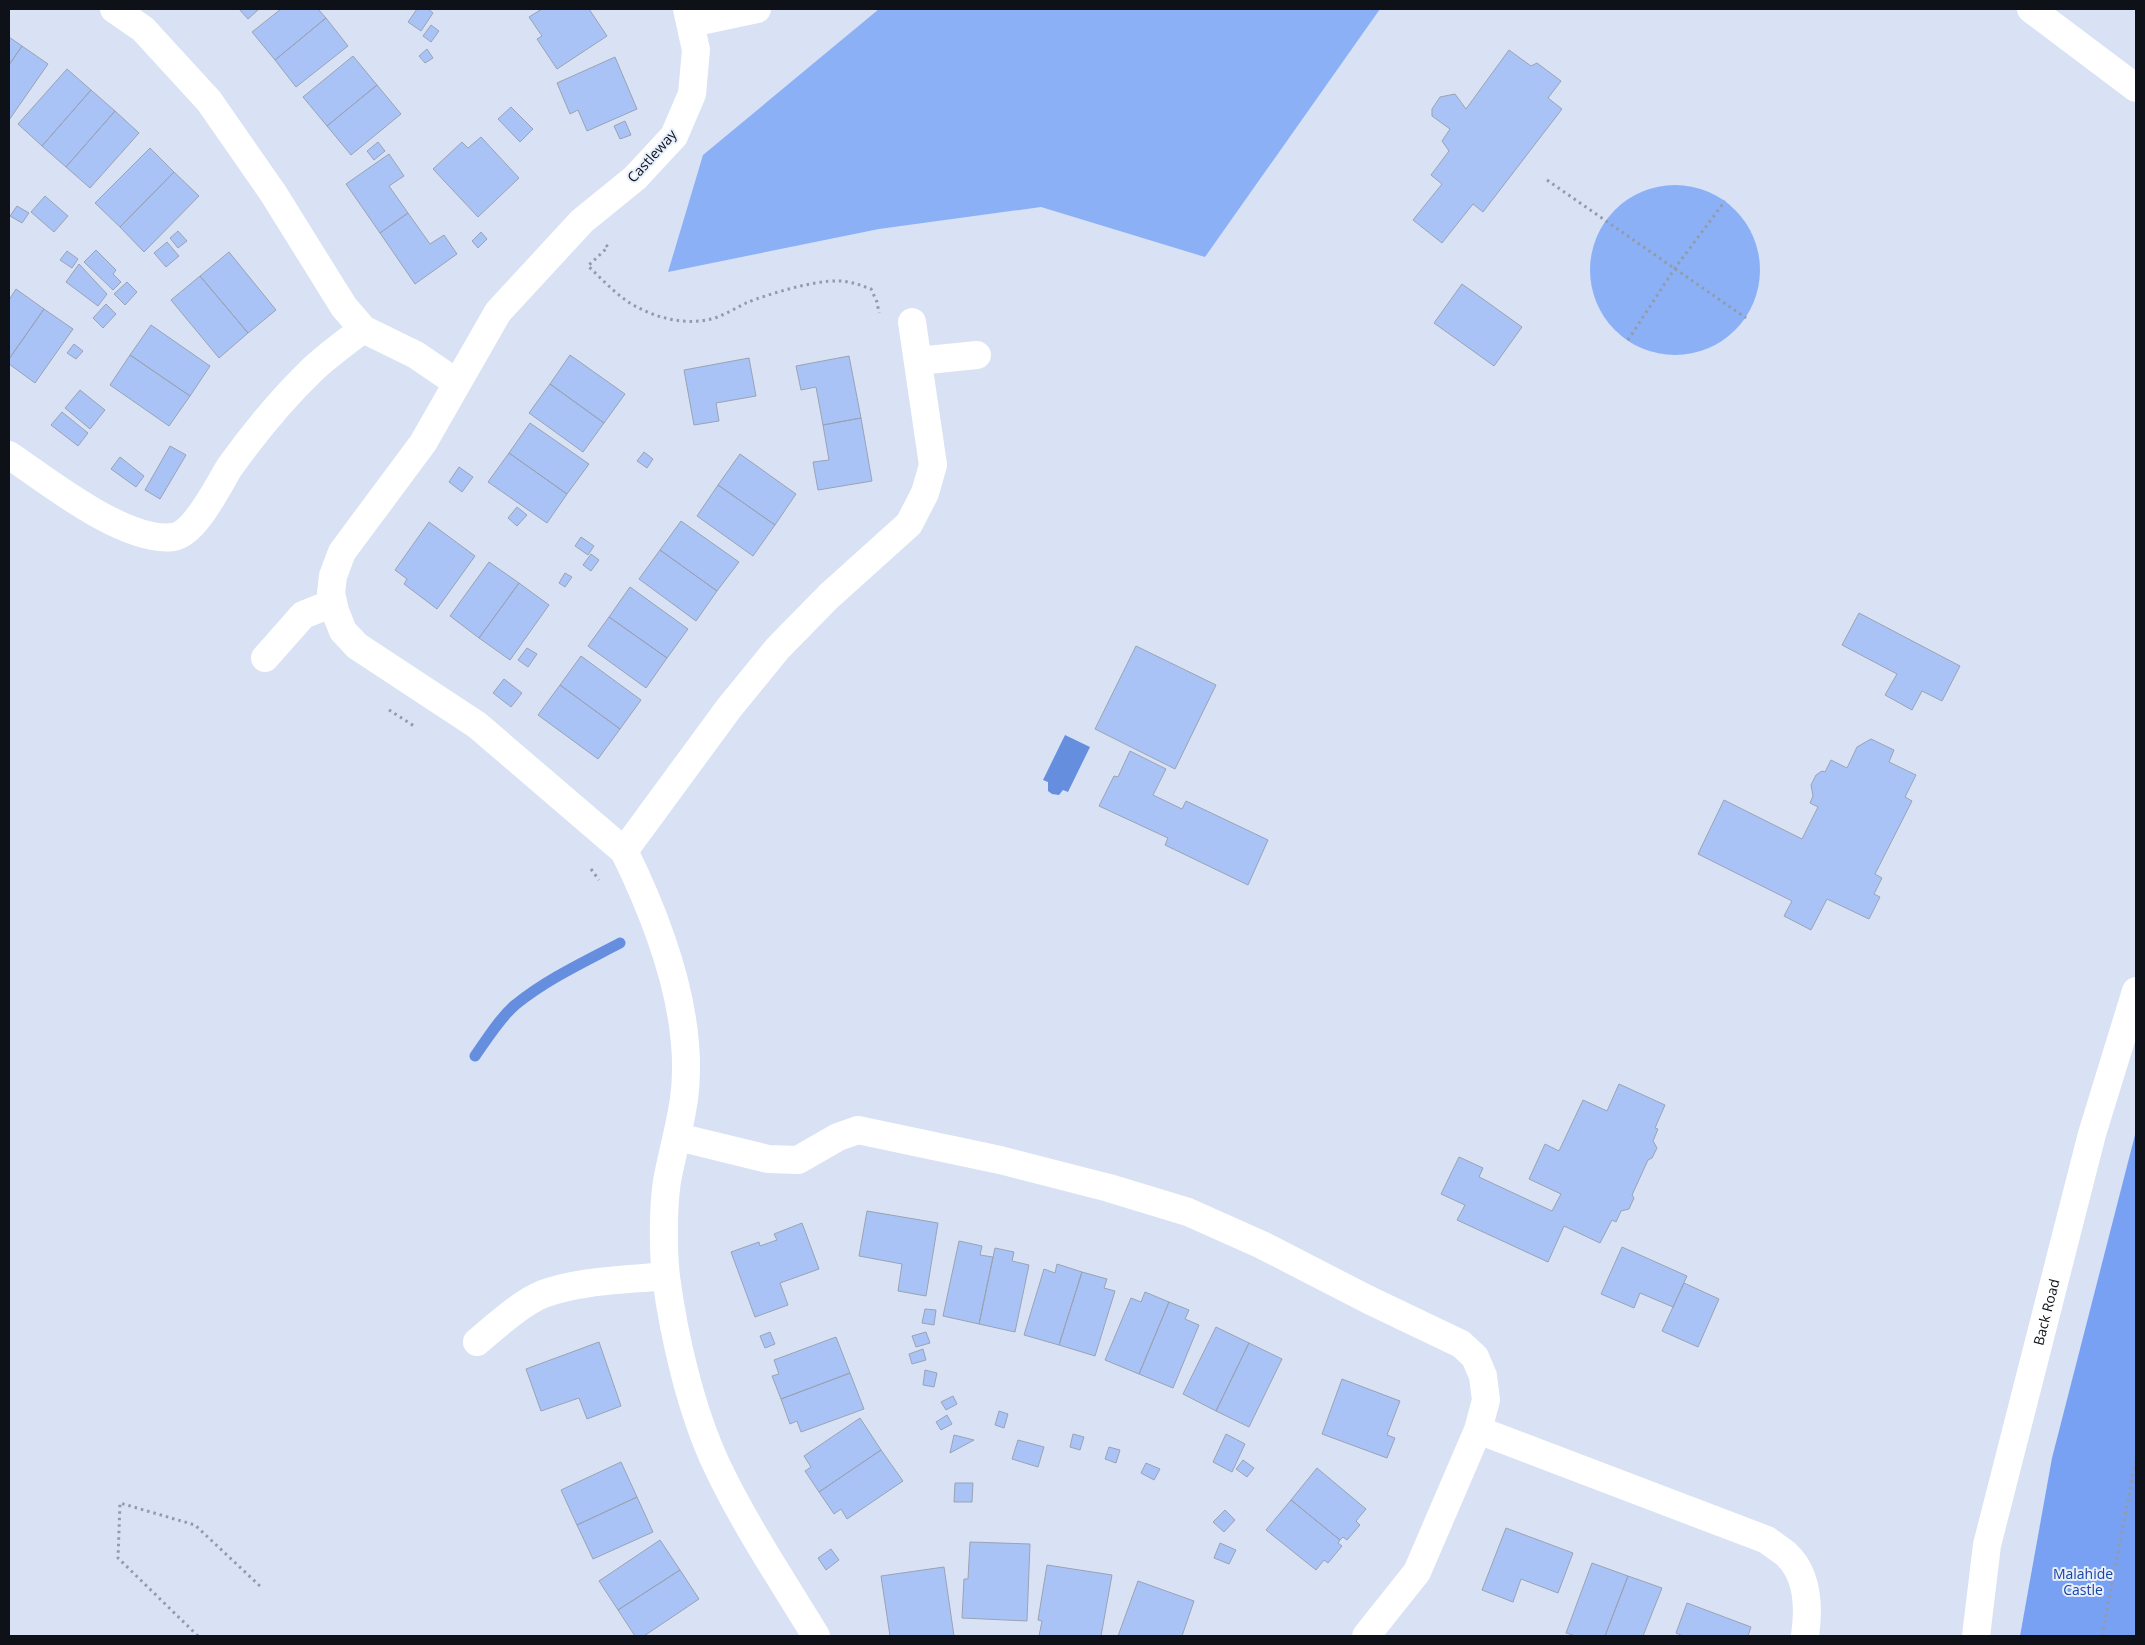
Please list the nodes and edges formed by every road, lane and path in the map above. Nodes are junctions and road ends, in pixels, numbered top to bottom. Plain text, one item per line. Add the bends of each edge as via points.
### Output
1 (114, 9) edge
2 (757, 9) edge
3 (2031, 9) edge
4 (689, 16) edge
5 (2136, 88) edge
6 (1547, 180) dead end
7 (1725, 200) dead end
8 (586, 218) junction
9 (1675, 268) junction
10 (1746, 318) dead end
11 (912, 322) joint
12 (363, 329) junction
13 (1628, 340) dead end
14 (977, 355) dead end
15 (918, 362) junction
16 (457, 383) junction
17 (9, 456) edge
18 (333, 603) junction
19 (265, 658) dead end
20 (384, 706) dead end
21 (422, 731) dead end
22 (624, 851) junction
23 (586, 863) dead end
24 (602, 884) dead end
25 (2136, 991) edge
26 (678, 1137) junction
27 (666, 1276) junction
28 (477, 1342) dead end
29 (1478, 1430) junction
30 (2136, 1458) edge
31 (261, 1587) dead end
32 (198, 1636) edge
33 (816, 1636) edge
34 (1366, 1636) edge
35 (1805, 1636) edge
36 (1976, 1636) edge
37 (2102, 1636) edge

1 - 12 street via 143,29 209,101 273,193 344,307
2 - 4 street, Castleway
3 - 5 street
4 - 8 street, Castleway via 696,50 692,94 674,136 635,178
6 - 9 path
7 - 9 path
8 - 11 path via 608,247 588,266 634,306 664,318 694,321 713,318 792,289 838,280 871,289 881,325
8 - 16 street, Castleway via 498,312
9 - 10 path
9 - 13 path
11 - 15 street
12 - 16 street via 416,355
12 - 17 street via 314,368 286,397 229,468 195,522 175,537 150,537 114,524
14 - 15 street
15 - 22 street via 933,465 925,493 909,524 829,596 778,648 729,708
16 - 18 street, Castleway via 424,443 342,552 333,576
18 - 19 street via 304,615
18 - 22 street, Castleway via 343,631 357,646 478,725
20 - 21 path
22 - 26 street via 658,932 681,1010 687,1068
23 - 24 path
25 - 36 street, Back Road via 2092,1134 1990,1535
26 - 27 street via 667,1182
26 - 29 street via 768,1159 798,1160 838,1137 858,1130 1000,1160 1188,1212 1262,1244 1461,1344 1475,1357 1483,1376 1486,1400
27 - 28 street via 578,1285 542,1294
27 - 33 street via 679,1353 717,1465 741,1512
29 - 34 street via 1418,1572
29 - 35 street via 1766,1540 1787,1555 1800,1574 1808,1611
30 - 37 path
31 - 32 path via 195,1525 120,1503 118,1558

